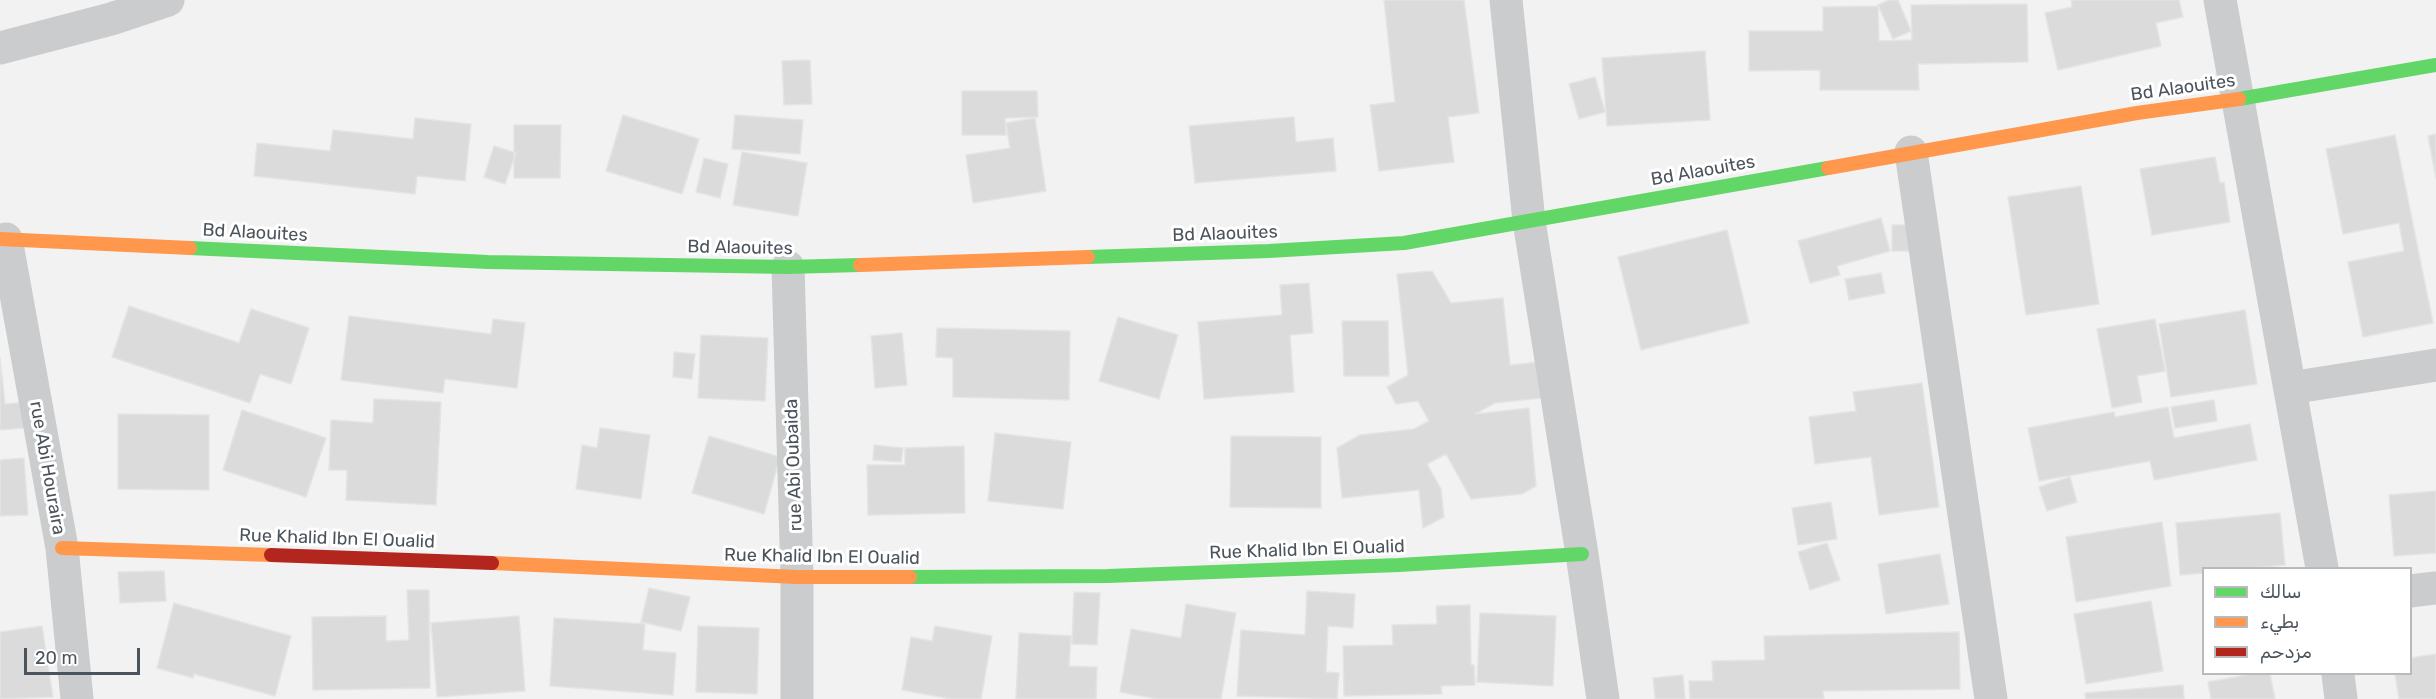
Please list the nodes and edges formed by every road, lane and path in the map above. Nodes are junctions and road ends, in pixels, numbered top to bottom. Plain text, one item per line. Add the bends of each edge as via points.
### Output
1 (168, 0) edge
2 (1506, 0) edge
3 (2220, 0) edge
4 (0, 48) edge
5 (2436, 64) edge
6 (2238, 99) junction
7 (1911, 152) junction
8 (1529, 221) junction
9 (3, 239) edge
10 (789, 267) junction
11 (2436, 364) edge
12 (2290, 388) junction
13 (62, 548) junction
14 (1582, 554) junction
15 (2322, 567) edge
16 (797, 577) junction
17 (2436, 588) edge
18 (2412, 591) edge
19 (2338, 675) edge
20 (77, 699) edge
21 (797, 699) edge
22 (1603, 699) edge
23 (1991, 699) edge
24 (2341, 699) edge

1 - 4 street
2 - 8 street
3 - 6 street
5 - 6 street, Bd Alaouites
6 - 7 street, Bd Alaouites
6 - 12 street
7 - 8 street, Bd Alaouites
7 - 23 street
8 - 10 street, Bd Alaouites via 1393,243 1269,251
8 - 14 street
9 - 10 street, Bd Alaouites via 488,262
9 - 13 street, rue Abi Houraira
10 - 16 street, rue Abi Oubaida
11 - 12 street
12 - 15 street
13 - 16 street, Rue Khalid Ibn El Oualid via 394,558
13 - 20 street, rue Abi Houraira
14 - 16 street, Rue Khalid Ibn El Oualid via 1108,576
14 - 22 street
16 - 21 street, rue Abi Oubaida
17 - 18 street
19 - 24 street

